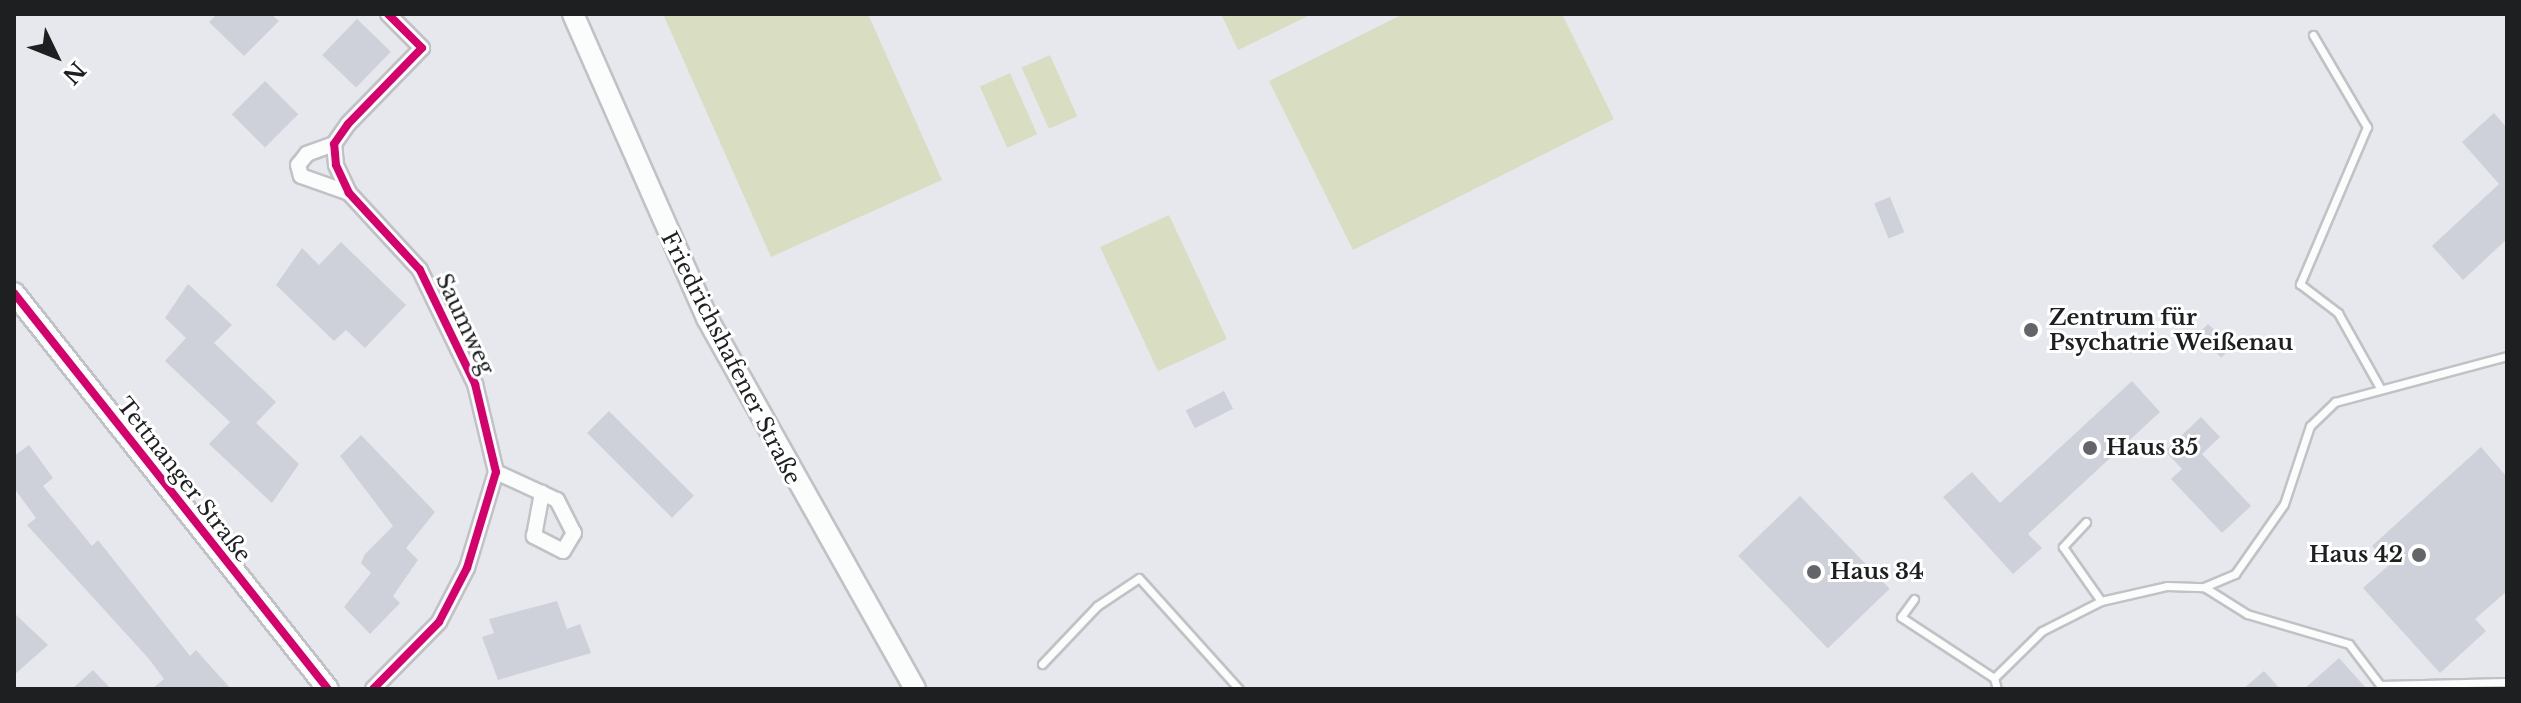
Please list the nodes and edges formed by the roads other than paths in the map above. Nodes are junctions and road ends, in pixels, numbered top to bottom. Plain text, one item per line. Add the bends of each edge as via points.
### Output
1 (388, 14) edge
2 (573, 14) edge
3 (2313, 35) dead end
4 (334, 144) junction
5 (349, 193) junction
6 (14, 293) edge
7 (2507, 356) edge
8 (2379, 386) junction
9 (496, 472) junction
10 (542, 493) dead end
11 (2086, 522) dead end
12 (2204, 587) junction
13 (1914, 599) dead end
14 (2101, 601) junction
15 (1042, 664) dead end
16 (1994, 678) junction
17 (2507, 682) edge
18 (2382, 687) edge
19 (328, 689) edge
20 (373, 689) edge
21 (915, 689) edge
22 (1239, 689) edge
23 (1997, 689) edge

1 - 4 street, Saumweg via 422,48
2 - 21 main road, Friedrichshafener Straße via 707,318 815,522
3 - 8 lane via 2367,127 2300,284 2338,313
4 - 5 street, Saumweg
4 - 5 street, Saumweg via 307,154 298,165 301,176
5 - 9 street, Saumweg via 420,270 475,384
6 - 19 main road, Tettnanger Straße
7 - 8 lane
8 - 12 lane via 2351,392 2321,412 2303,441 2284,504 2235,574
9 - 10 street
9 - 20 street via 467,568 439,622
11 - 14 lane via 2063,547
12 - 14 lane via 2167,586
12 - 18 lane via 2247,614 2349,644
13 - 16 lane via 1901,617
14 - 16 lane via 2042,631
15 - 22 lane via 1097,606 1139,578
16 - 23 lane
17 - 18 lane

